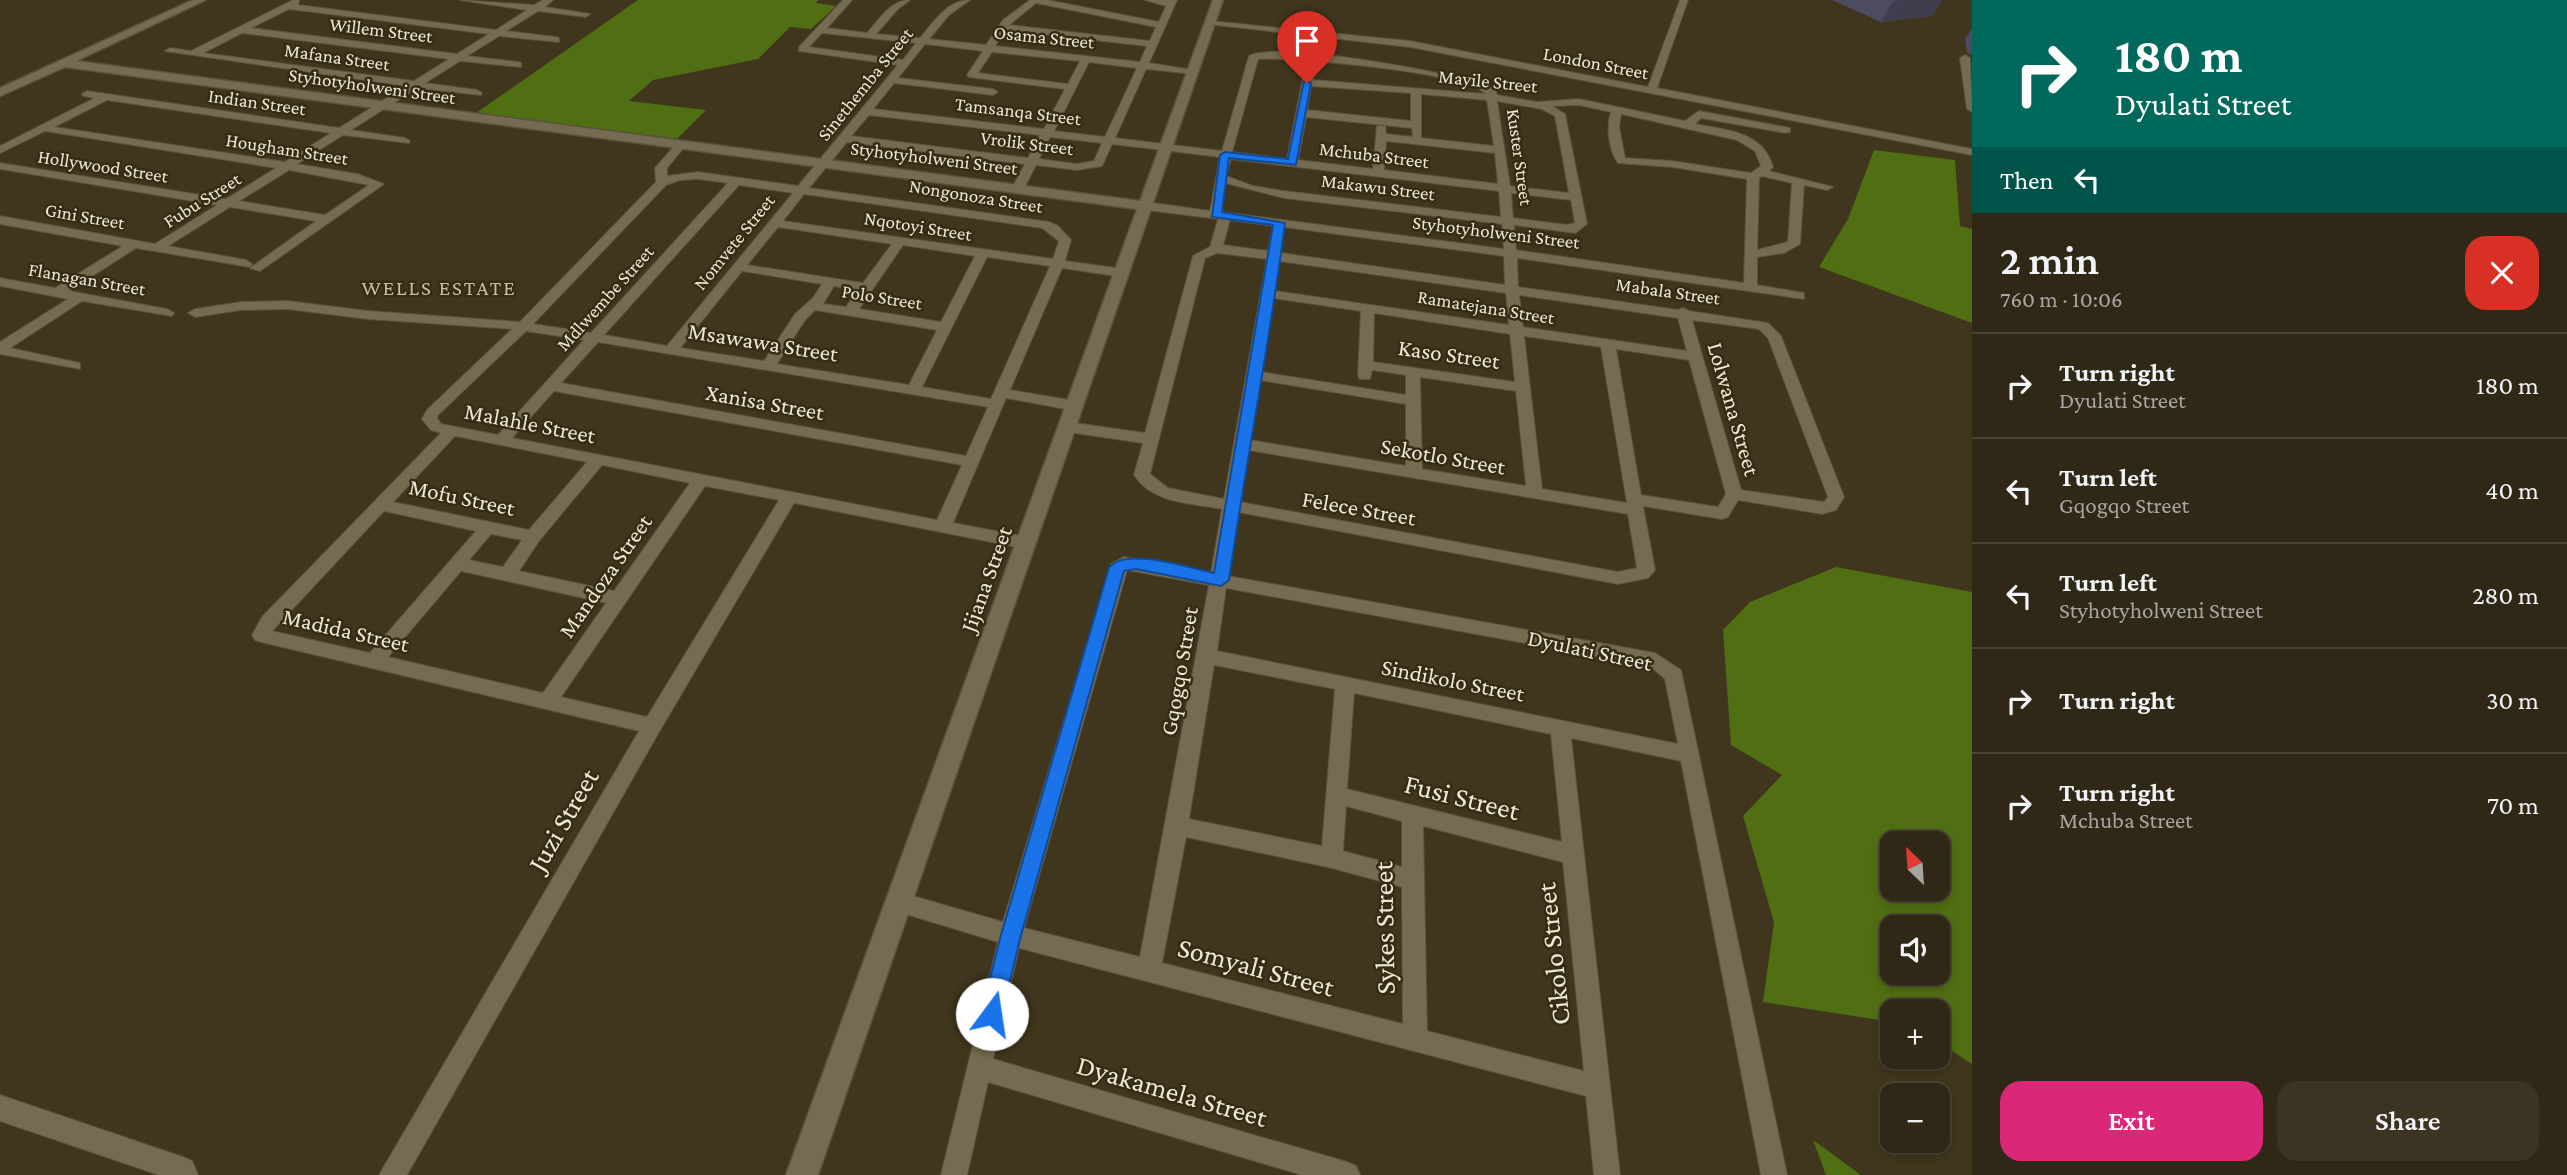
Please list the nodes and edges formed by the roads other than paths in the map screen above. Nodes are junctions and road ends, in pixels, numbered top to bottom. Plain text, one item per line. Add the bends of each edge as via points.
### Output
1 (201, 0) edge
2 (300, 0) edge
3 (464, 0) edge
4 (549, 0) edge
5 (848, 0) edge
6 (906, 0) edge
7 (966, 0) edge
8 (1035, 0) edge
9 (1149, 0) edge
10 (1218, 0) edge
11 (1684, 0) edge
12 (1172, 2) edge
13 (288, 6) junction
14 (535, 8) junction
15 (1084, 10) junction
16 (586, 14) dead end
17 (1074, 16) dead end
18 (1065, 22) dead end
19 (1211, 24) junction
20 (1161, 25) junction
21 (1002, 27) junction
22 (241, 30) junction
23 (819, 30) junction
24 (497, 32) junction
25 (1051, 33) junction
26 (870, 35) junction
27 (556, 40) dead end
28 (923, 41) junction
29 (1313, 43) dead end
30 (1153, 44) junction
31 (988, 48) junction
32 (170, 51) dead end
33 (193, 54) junction
34 (458, 58) junction
35 (1965, 58) dead end
36 (1086, 59) junction
37 (1311, 59) junction
38 (64, 63) junction
39 (905, 63) junction
40 (518, 65) dead end
41 (1143, 65) junction
42 (1195, 71) junction
43 (972, 75) junction
44 (1002, 79) junction
45 (890, 80) junction
46 (1307, 83) junction
47 (415, 85) junction
48 (1072, 87) junction
49 (963, 89) junction
50 (1416, 91) junction
51 (1651, 91) junction
52 (0, 92) edge
53 (993, 92) junction
54 (477, 93) dead end
55 (88, 94) dead end
56 (105, 97) junction
57 (1492, 99) junction
58 (987, 102) dead end
59 (1539, 104) junction
60 (379, 107) junction
61 (1972, 109) edge
62 (1617, 110) junction
63 (865, 111) junction
64 (1302, 113) junction
65 (1381, 122) junction
66 (1416, 125) junction
67 (1685, 127) junction
68 (44, 128) junction
69 (1786, 130) dead end
70 (341, 132) junction
71 (1048, 132) junction
72 (843, 138) junction
73 (1380, 138) junction
74 (1110, 139) junction
75 (1417, 141) junction
76 (405, 142) dead end
77 (681, 145) junction
78 (1167, 146) junction
79 (0, 150) edge
80 (1501, 150) junction
81 (1972, 152) edge
82 (1225, 155) junction
83 (1031, 161) junction
84 (824, 163) junction
85 (1292, 163) junction
86 (0, 166) edge
87 (287, 166) junction
88 (1378, 173) junction
89 (1756, 175) junction
90 (1220, 177) junction
91 (736, 181) junction
92 (662, 183) junction
93 (1798, 183) junction
94 (1827, 187) dead end
95 (1018, 188) junction
96 (1507, 188) junction
97 (802, 190) junction
98 (1576, 197) junction
99 (228, 204) junction
100 (1147, 206) junction
101 (1220, 215) junction
102 (325, 219) junction
103 (0, 220) edge
104 (1509, 221) junction
105 (774, 223) junction
106 (1279, 223) junction
107 (899, 243) junction
108 (134, 244) junction
109 (157, 248) junction
110 (1214, 249) junction
111 (1275, 254) junction
112 (1511, 254) junction
113 (982, 255) junction
114 (1749, 255) junction
115 (1057, 265) junction
116 (251, 266) joint
117 (738, 267) junction
118 (1123, 273) junction
119 (0, 282) edge
120 (830, 282) junction
121 (866, 287) junction
122 (1750, 287) junction
123 (1512, 288) junction
124 (57, 293) junction
125 (1270, 294) junction
126 (1799, 296) dead end
127 (80, 297) junction
128 (813, 306) junction
129 (1368, 308) junction
130 (852, 312) junction
131 (167, 313) dead end
132 (195, 313) dead end
133 (1683, 313) junction
134 (523, 326) junction
135 (946, 327) junction
136 (1517, 330) junction
137 (597, 337) junction
138 (1608, 345) junction
139 (0, 349) edge
140 (671, 350) junction
141 (1696, 357) junction
142 (1366, 365) junction
143 (75, 366) dead end
144 (768, 366) junction
145 (1413, 372) junction
146 (1256, 375) junction
147 (551, 386) junction
148 (1524, 388) junction
149 (1363, 390) junction
150 (913, 391) junction
151 (998, 399) junction
152 (1412, 400) junction
153 (1076, 406) junction
154 (1068, 427) junction
155 (452, 431) junction
156 (1151, 439) junction
157 (501, 441) junction
158 (1242, 444) junction
159 (599, 459) junction
160 (971, 462) junction
161 (1414, 474) junction
162 (701, 479) junction
163 (1734, 494) junction
164 (1535, 495) junction
165 (790, 496) junction
166 (381, 505) junction
167 (1637, 505) junction
168 (1231, 508) junction
169 (943, 526) junction
170 (488, 527) junction
171 (533, 537) junction
172 (1027, 543) junction
173 (459, 564) junction
174 (508, 574) junction
175 (1221, 580) junction
176 (619, 598) junction
177 (1208, 656) junction
178 (374, 661) junction
179 (1345, 683) junction
180 (548, 701) junction
181 (652, 726) junction
182 (1560, 726) junction
183 (1688, 754) junction
184 (1337, 795) junction
185 (1412, 816) junction
186 (1179, 826) junction
187 (1573, 855) junction
188 (1332, 858) junction
189 (1412, 880) junction
190 (899, 902) junction
191 (1011, 935) junction
192 (1149, 970) junction
193 (1415, 1039) junction
194 (979, 1067) junction
195 (1598, 1087) junction
196 (0, 1108) edge
197 (185, 1175) edge
198 (392, 1175) edge
199 (803, 1175) edge
200 (954, 1175) edge
201 (1347, 1175) edge
202 (1607, 1175) edge
203 (1774, 1175) edge

1 - 38 street
2 - 13 street, Mafana Street
3 - 14 street
4 - 14 street, Fubu Street
5 - 23 street
6 - 26 street
7 - 28 street, Sinethemba Street via 946,13
8 - 15 street
8 - 21 street
9 - 12 street
10 - 19 street, Jijana Street
11 - 51 street
12 - 20 street
13 - 22 street, Mafana Street
13 - 24 street
14 - 16 street
14 - 24 street, Fubu Street
15 - 17 street
15 - 20 street
18 - 25 street
19 - 42 street, Jijana Street
19 - 51 street, London Street via 1410,44
20 - 30 street
21 - 25 street
21 - 31 street
22 - 33 street, Mafana Street
22 - 34 street, Willem Street
23 - 26 street, Osama Street
23 - 39 street via 803,45 804,50
24 - 27 street
24 - 34 street, Fubu Street
25 - 30 street
26 - 28 street, Osama Street
28 - 31 street, Osama Street
28 - 39 street, Sinethemba Street
29 - 37 street
30 - 41 street
31 - 36 street, Osama Street
31 - 43 street
32 - 33 street, Mafana Street
33 - 47 street, Mafana Street
34 - 40 street, Willem Street
34 - 47 street, Fubu Street
35 - 61 street
36 - 41 street, Osama Street
36 - 48 street
37 - 46 street
37 - 57 street, Kuster Street via 1454,77 1487,87
37 - 82 street via 1252,57
38 - 52 street
38 - 60 street, Styhotyholweni Street
39 - 45 street, Sinethemba Street
41 - 42 street, Osama Street
41 - 74 street, Vrolik Street
42 - 78 street, Jijana Street
43 - 44 street
43 - 49 street
44 - 48 street
44 - 53 street
45 - 49 street
45 - 63 street, Sinethemba Street
46 - 50 street, Mayile Street
46 - 64 street
47 - 54 street, Mafana Street
47 - 60 street, Fubu Street
48 - 71 street
49 - 53 street
50 - 57 street, Mayile Street
50 - 66 street
51 - 81 street, London Street
53 - 58 street
55 - 56 street, Indian Street
56 - 68 street
56 - 70 street, Indian Street
57 - 59 street, Mayile Street
57 - 80 street, Kuster Street
59 - 62 street via 1579,102
59 - 98 street, Mayile Street via 1560,114
60 - 70 street, Fubu Street
60 - 77 street, Styhotyholweni Street
62 - 67 street
62 - 89 street via 1614,131 1622,161
63 - 71 street, Tamsanqa Street via 978,118
63 - 72 street, Sinethemba Street
64 - 65 street
64 - 85 street
65 - 66 street
65 - 73 street
66 - 75 street
67 - 69 street via 1699,114
67 - 89 street via 1756,142 1768,166
68 - 79 street
68 - 87 street, Hougham Street
70 - 76 street, Indian Street
70 - 87 street, Fubu Street
71 - 74 street, Tamsanqa Street
71 - 83 street
72 - 83 street, Vrolik Street
72 - 84 street, Sinethemba Street
73 - 75 street
73 - 88 street
74 - 78 street, Tamsanqa Street
74 - 83 street, Vrolik Street via 1102,160 1093,166
75 - 80 street
77 - 84 street, Styhotyholweni Street
77 - 92 street via 661,168
78 - 82 street, Mchuba Street
78 - 100 street, Jijana Street
80 - 96 street, Kuster Street
82 - 85 street, Mchuba Street
82 - 90 street
83 - 95 street
84 - 95 street, Styhotyholweni Street
84 - 97 street, Sinethemba Street
85 - 88 street, Mchuba Street
86 - 99 street, Hollywood Street
87 - 99 street, Fubu Street
87 - 102 street, Hougham Street via 378,184
88 - 96 street, Mchuba Street
89 - 93 street
89 - 114 street
90 - 101 street
90 - 104 street, Makawu Street via 1283,193
91 - 92 street via 689,175
91 - 97 street, Nongonoza Street
91 - 137 street, Mdlwembe Street
92 - 134 street, Malahle Street
93 - 94 street
93 - 114 street via 1794,244
95 - 100 street, Styhotyholweni Street
96 - 98 street, Mchuba Street
96 - 104 street, Kuster Street
97 - 105 street, Nomvete Street
97 - 115 street, Nongonoza Street via 1045,225 1065,240
98 - 104 street, Mayile Street via 1578,228
99 - 102 street, Hollywood Street
99 - 109 street, Fubu Street
100 - 101 street, Styhotyholweni Street
100 - 118 street, Jijana Street
101 - 106 street, Styhotyholweni Street
101 - 110 street via 1221,236
102 - 116 street, Hougham Street
103 - 108 street, Gini Street
104 - 112 street, Kuster Street
105 - 107 street, Nqotoyi Street
105 - 117 street, Nomvete Street
106 - 111 street, Gqogqo Street
106 - 112 street, Styhotyholweni Street
107 - 113 street, Nqotoyi Street
107 - 121 street
108 - 109 street, Gini Street
108 - 124 street
109 - 116 street, Gini Street
110 - 111 street
110 - 156 street, Felece Street via 1199,256
111 - 123 street, Mabala Street
111 - 125 street, Gqogqo Street
112 - 122 street, Styhotyholweni Street
112 - 123 street, Kuster Street
113 - 115 street, Nqotoyi Street
113 - 135 street
114 - 122 street
115 - 118 street, Nqotoyi Street
115 - 151 street, Nongonoza Street
117 - 120 street, Polo Street
117 - 140 street, Nomvete Street
118 - 153 street, Jijana Street
119 - 124 street, Flanagan Street
120 - 121 street, Polo Street
120 - 128 street
121 - 130 street
122 - 126 street, Styhotyholweni Street
123 - 133 street, Mabala Street
123 - 136 street, Kuster Street
124 - 127 street, Flanagan Street
125 - 129 street, Ramatejana Street
125 - 146 street, Gqogqo Street
127 - 131 street, Flanagan Street
127 - 139 street
128 - 130 street, Polo Street
128 - 144 street via 800,317
129 - 136 street, Ramatejana Street
129 - 142 street
130 - 135 street, Polo Street
132 - 134 street, Msawawa Street via 287,305
133 - 141 street, Lolwana Street
133 - 163 street, Mabala Street via 1754,323 1772,333 1836,494 1834,502 1822,508
134 - 137 street, Msawawa Street
134 - 155 street, Malahle Street via 432,413 430,424
135 - 150 street
136 - 138 street, Ramatejana Street
136 - 148 street, Kuster Street
137 - 140 street, Msawawa Street
137 - 147 street, Mdlwembe Street
138 - 141 street, Ramatejana Street
138 - 167 street, Felece Street
139 - 143 street
140 - 144 street, Msawawa Street
141 - 163 street, Lolwana Street
142 - 145 street, Kaso Street
142 - 149 street
144 - 150 street, Msawawa Street
145 - 148 street, Kaso Street
145 - 152 street
146 - 149 street
146 - 158 street, Gqogqo Street
147 - 157 street, Mdlwembe Street
147 - 160 street, Xanisa Street
148 - 164 street, Kuster Street
149 - 152 street
150 - 151 street, Msawawa Street
151 - 153 street, Msawawa Street
151 - 160 street, Nongonoza Street
152 - 161 street
153 - 154 street, Jijana Street
154 - 156 street
154 - 172 street, Jijana Street
155 - 157 street, Malahle Street
155 - 166 street, Madida Street
156 - 168 street, Felece Street via 1142,475 1149,484 1164,494
157 - 159 street, Malahle Street
158 - 161 street, Sekotlo Street
158 - 168 street, Gqogqo Street
159 - 162 street, Malahle Street
159 - 171 street
160 - 169 street, Nongonoza Street
161 - 164 street, Sekotlo Street
162 - 165 street, Malahle Street
162 - 176 street, Mandoza Street
163 - 167 street, Lolwana Street via 1722,513
164 - 167 street, Sekotlo Street
165 - 169 street, Malahle Street
165 - 181 street, Juzi Street
166 - 170 street, Mofu Street
166 - 178 street, Madida Street via 268,622 261,635
167 - 168 street, Felece Street via 1646,570 1618,578
168 - 175 street, Gqogqo Street
169 - 172 street, Malahle Street
170 - 171 street, Mofu Street
170 - 173 street
171 - 174 street
172 - 190 street, Jijana Street
173 - 174 street
173 - 178 street
174 - 176 street
175 - 177 street, Gqogqo Street
175 - 183 street, Dyulati Street via 1655,660 1674,675
175 - 191 street, Dyulati Street via 1124,563 1117,568
176 - 180 street, Mandoza Street
177 - 179 street, Sindikolo Street
177 - 186 street, Gqogqo Street
178 - 180 street, Madida Street
179 - 182 street, Sindikolo Street
179 - 184 street
180 - 181 street, Madida Street
181 - 198 street, Juzi Street
182 - 183 street, Sindikolo Street
182 - 187 street, Cikolo Street
183 - 203 street, Dyulati Street
184 - 185 street, Fusi Street
184 - 188 street
185 - 187 street, Fusi Street
185 - 189 street, Sykes Street
186 - 188 street
186 - 192 street, Gqogqo Street
187 - 195 street, Cikolo Street
188 - 189 street
189 - 193 street, Sykes Street
190 - 191 street, Somyali Street
190 - 199 street, Jijana Street
191 - 192 street, Somyali Street
191 - 194 street
192 - 193 street, Somyali Street
193 - 195 street, Somyali Street
194 - 200 street
194 - 201 street, Dyakamela Street
195 - 202 street, Cikolo Street
196 - 197 street via 183,1170

